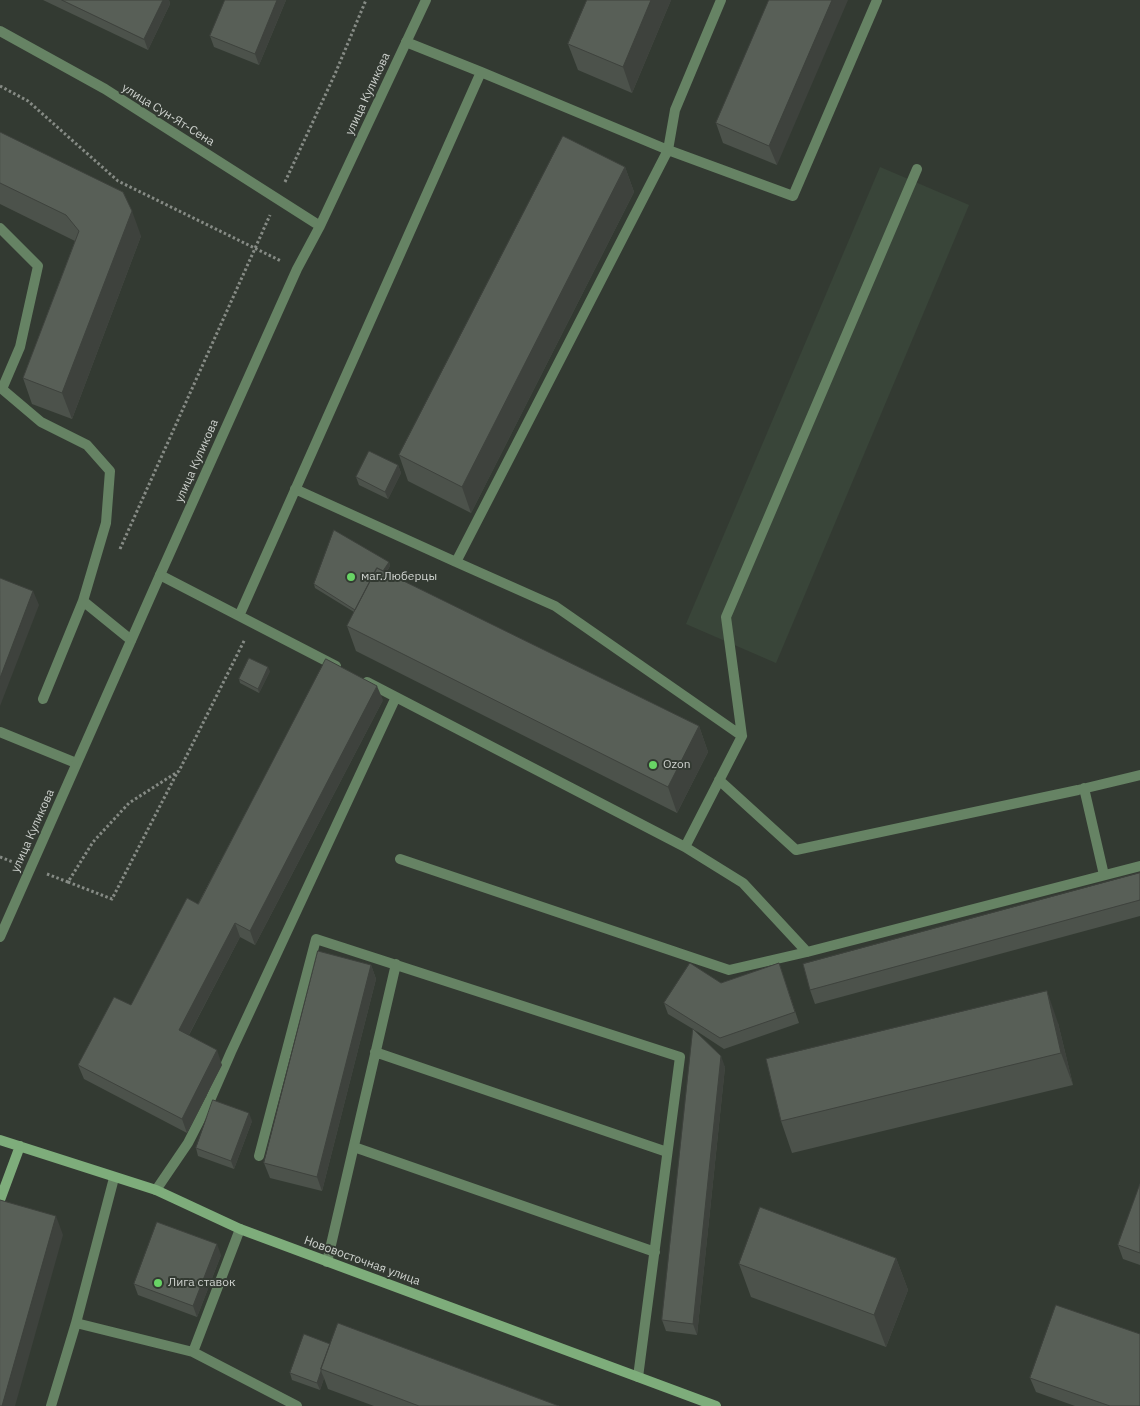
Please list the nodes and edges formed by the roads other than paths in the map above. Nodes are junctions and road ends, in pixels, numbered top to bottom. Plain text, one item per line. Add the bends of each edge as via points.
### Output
1 (426, 0) edge
2 (721, 0) edge
3 (877, 0) edge
4 (0, 31) edge
5 (406, 42) junction
6 (481, 72) junction
7 (668, 150) junction
8 (917, 169) dead end
9 (320, 226) junction
10 (0, 228) edge
11 (295, 489) junction
12 (456, 562) junction
13 (160, 575) junction
14 (83, 601) junction
15 (239, 616) junction
16 (131, 640) junction
17 (396, 697) junction
18 (42, 699) dead end
19 (0, 732) edge
20 (742, 736) junction
21 (76, 763) junction
22 (1140, 775) edge
23 (719, 780) junction
24 (1084, 788) junction
25 (686, 847) junction
26 (400, 859) dead end
27 (1140, 866) edge
28 (1104, 875) junction
29 (0, 937) edge
30 (807, 952) junction
31 (396, 964) junction
32 (375, 1052) junction
33 (0, 1140) edge
34 (20, 1146) junction
35 (354, 1147) junction
36 (667, 1152) junction
37 (259, 1156) dead end
38 (114, 1178) junction
39 (156, 1190) junction
40 (0, 1200) edge
41 (240, 1229) junction
42 (655, 1252) junction
43 (327, 1262) junction
44 (76, 1322) junction
45 (193, 1352) junction
46 (638, 1377) junction
47 (51, 1406) edge
48 (297, 1406) edge
49 (716, 1406) edge

1 - 5 street, улица Куликова
2 - 7 street via 675,110
3 - 7 street via 793,196
4 - 9 street, улица Сун-Ят-Сена via 105,89
5 - 6 street
5 - 9 street, улица Куликова
6 - 7 street
6 - 11 street
7 - 12 street
8 - 20 street via 726,617
9 - 13 street, улица Куликова via 297,269
10 - 14 street via 38,266 20,347 2,389 41,422 87,445 110,471 106,523
11 - 12 street
11 - 15 street
12 - 20 street via 555,606
13 - 15 street
13 - 16 street, улица Куликова
14 - 16 street
14 - 18 street
15 - 17 street
16 - 21 street, улица Куликова
17 - 25 street
17 - 39 street via 211,1098 188,1143
19 - 21 street
20 - 23 street
21 - 29 street, улица Куликова
22 - 24 street
23 - 24 street via 796,850
23 - 25 street
24 - 28 street
25 - 30 street via 743,883
26 - 30 street via 729,970
27 - 28 street
28 - 30 street
31 - 32 street
31 - 36 street via 680,1058
31 - 37 street via 316,939
32 - 35 street
32 - 36 street
33 - 34 main road, Нововосточная улица
34 - 38 main road, Нововосточная улица
34 - 40 main road
35 - 42 street
35 - 43 street
36 - 42 street
38 - 39 main road, Нововосточная улица
38 - 44 street
39 - 41 main road, Нововосточная улица
41 - 43 main road, Нововосточная улица
41 - 45 street
42 - 46 street
43 - 46 main road, Нововосточная улица
44 - 45 street
44 - 47 street
45 - 48 street
46 - 49 main road, Нововосточная улица

